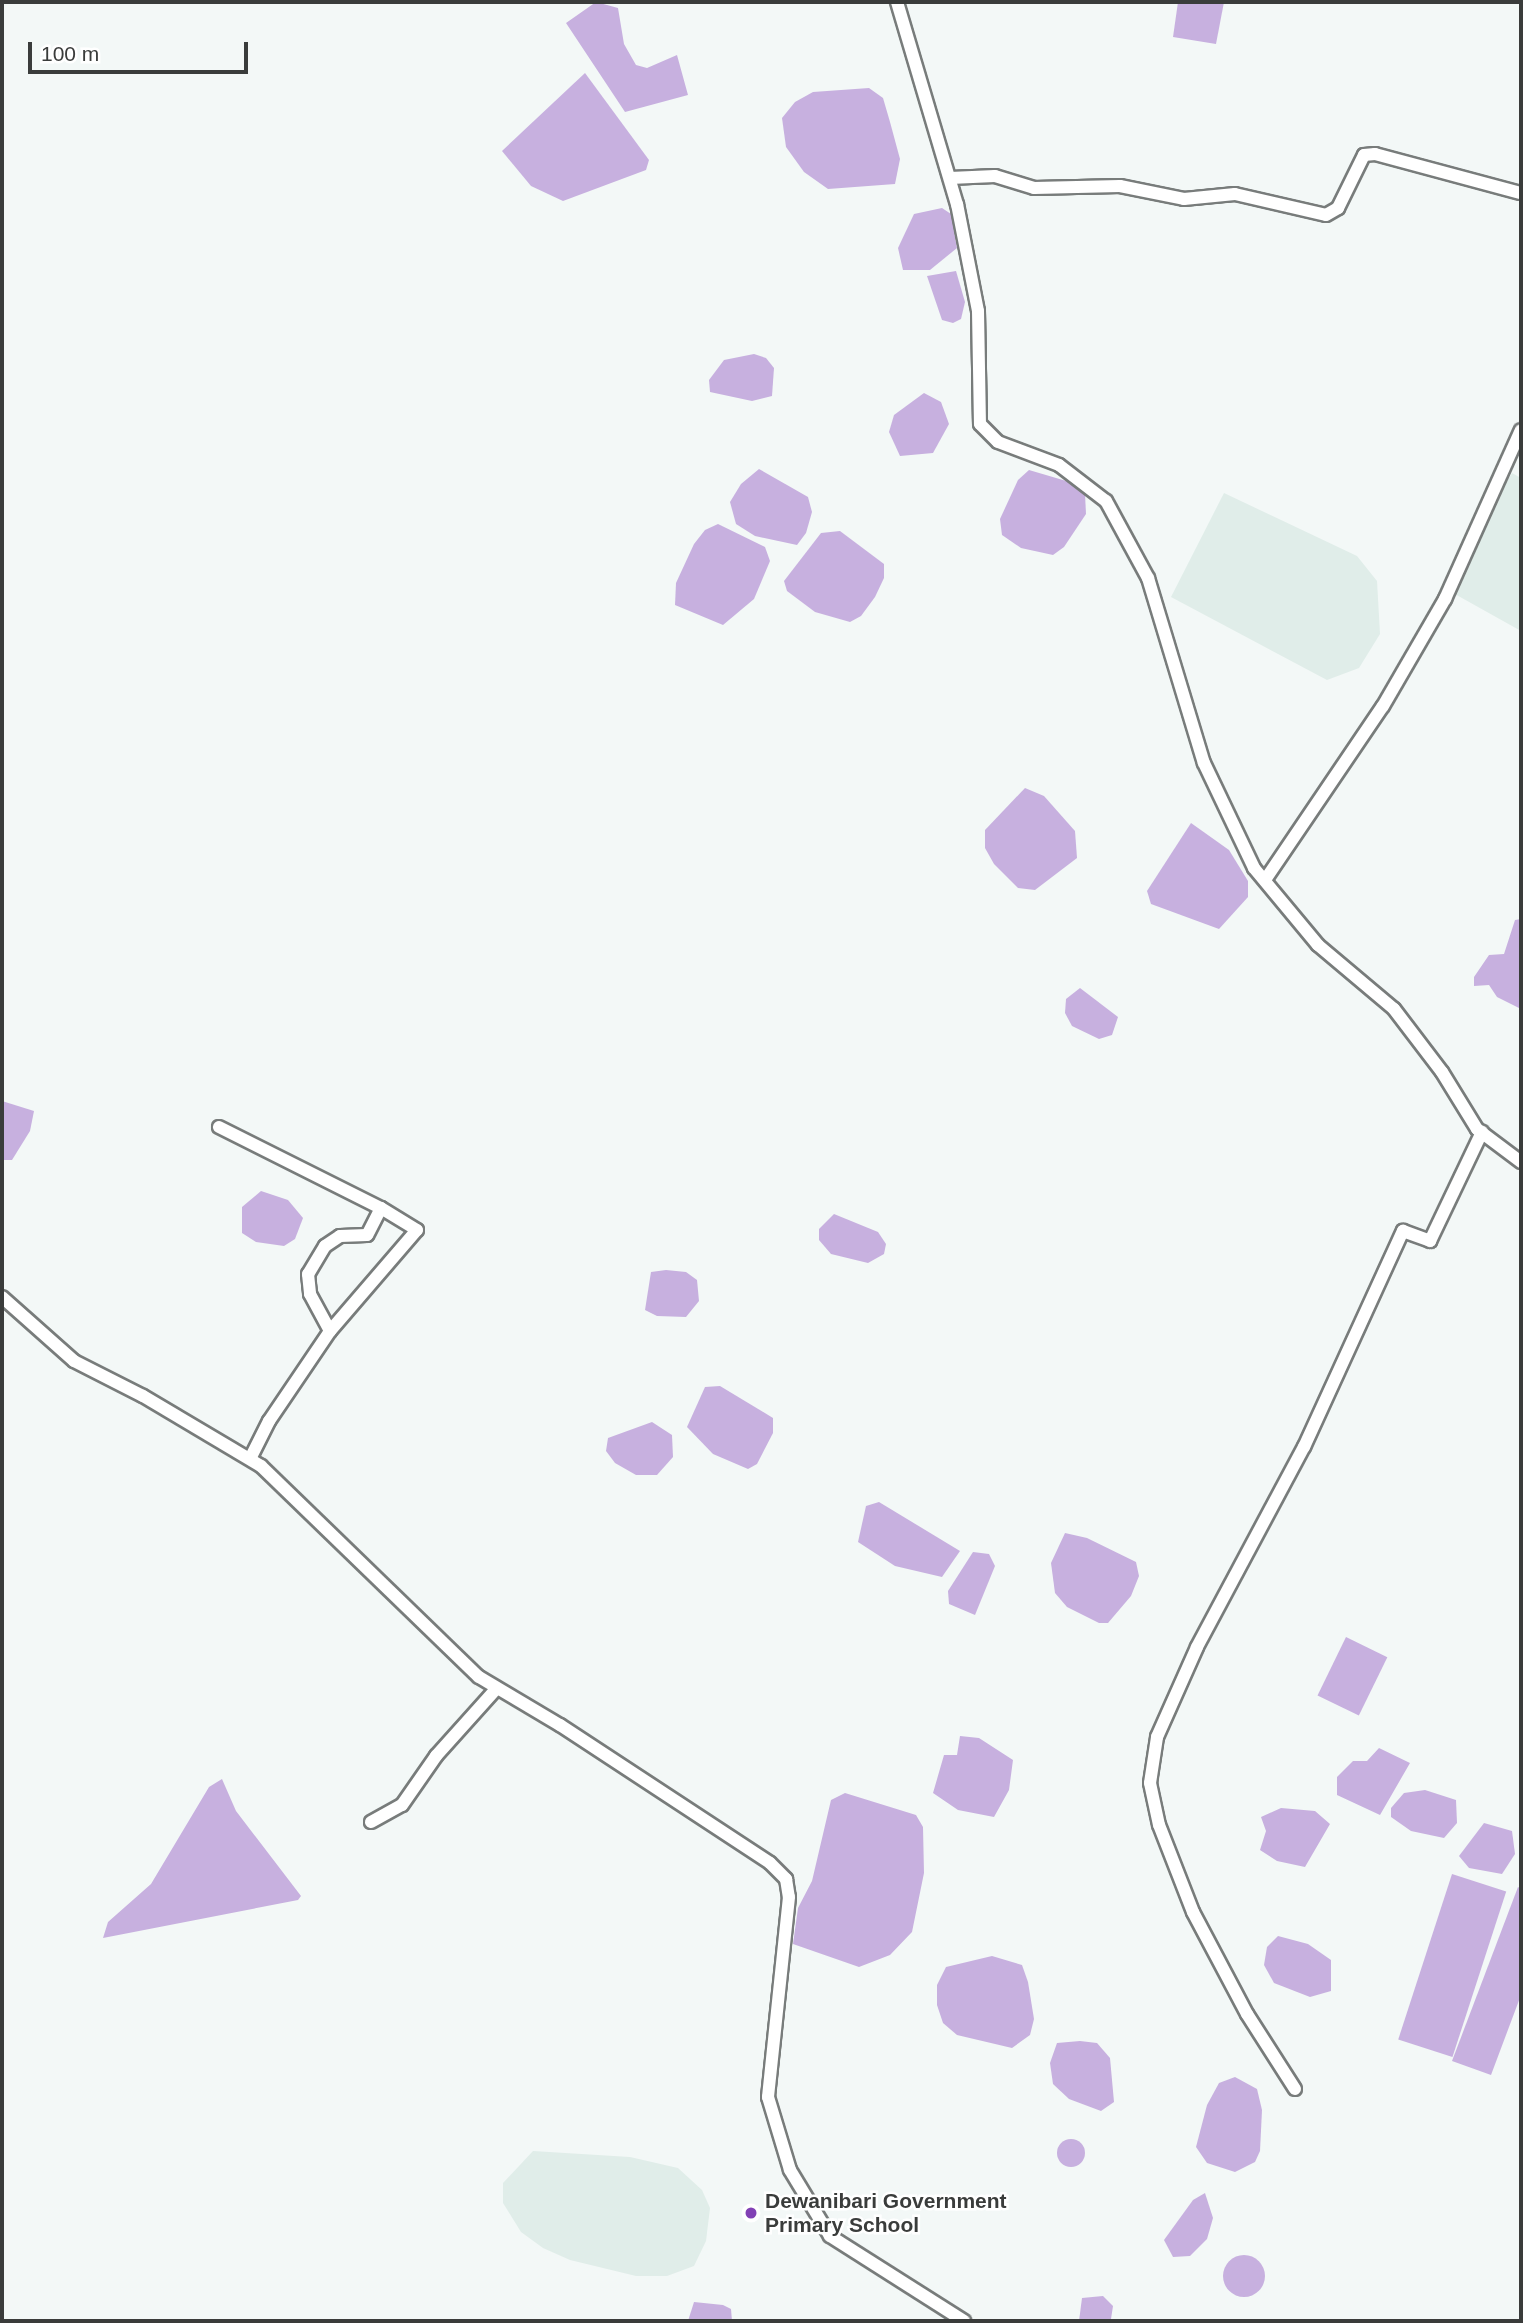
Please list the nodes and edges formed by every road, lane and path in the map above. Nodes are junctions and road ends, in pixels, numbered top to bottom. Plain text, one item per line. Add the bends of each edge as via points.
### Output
1 (897, 2) edge
2 (950, 178) junction
3 (1521, 193) edge
4 (1521, 430) edge
5 (1265, 880) junction
6 (219, 1127) dead end
7 (1482, 1132) junction
8 (1521, 1162) edge
9 (381, 1208) junction
10 (2, 1297) edge
11 (330, 1331) junction
12 (250, 1459) junction
13 (497, 1688) junction
14 (371, 1822) dead end
15 (1295, 2089) dead end
16 (964, 2321) edge

1 - 2 street
2 - 3 street via 995,176 1034,188 1120,186 1184,200 1235,194 1325,215 1338,208 1364,155 1375,155
2 - 5 street via 978,311 980,424 998,443 1059,465 1105,501 1148,578 1205,763 1254,867
4 - 5 street via 1446,599 1384,706
5 - 7 street via 1318,944 1394,1009
6 - 9 street
7 - 8 street
7 - 15 street via 1430,1241 1403,1231 1304,1447 1197,1647 1157,1737 1150,1783 1159,1825 1193,1912 1247,2014
9 - 11 street via 367,1235 340,1236 325,1245 308,1274 310,1293
9 - 11 street via 417,1230
10 - 12 street via 74,1361
11 - 12 street via 269,1421
12 - 13 street via 479,1677
13 - 14 street via 436,1756 402,1805
13 - 16 street via 770,1863 786,1879 789,1897 768,2097 790,2170 830,2236

